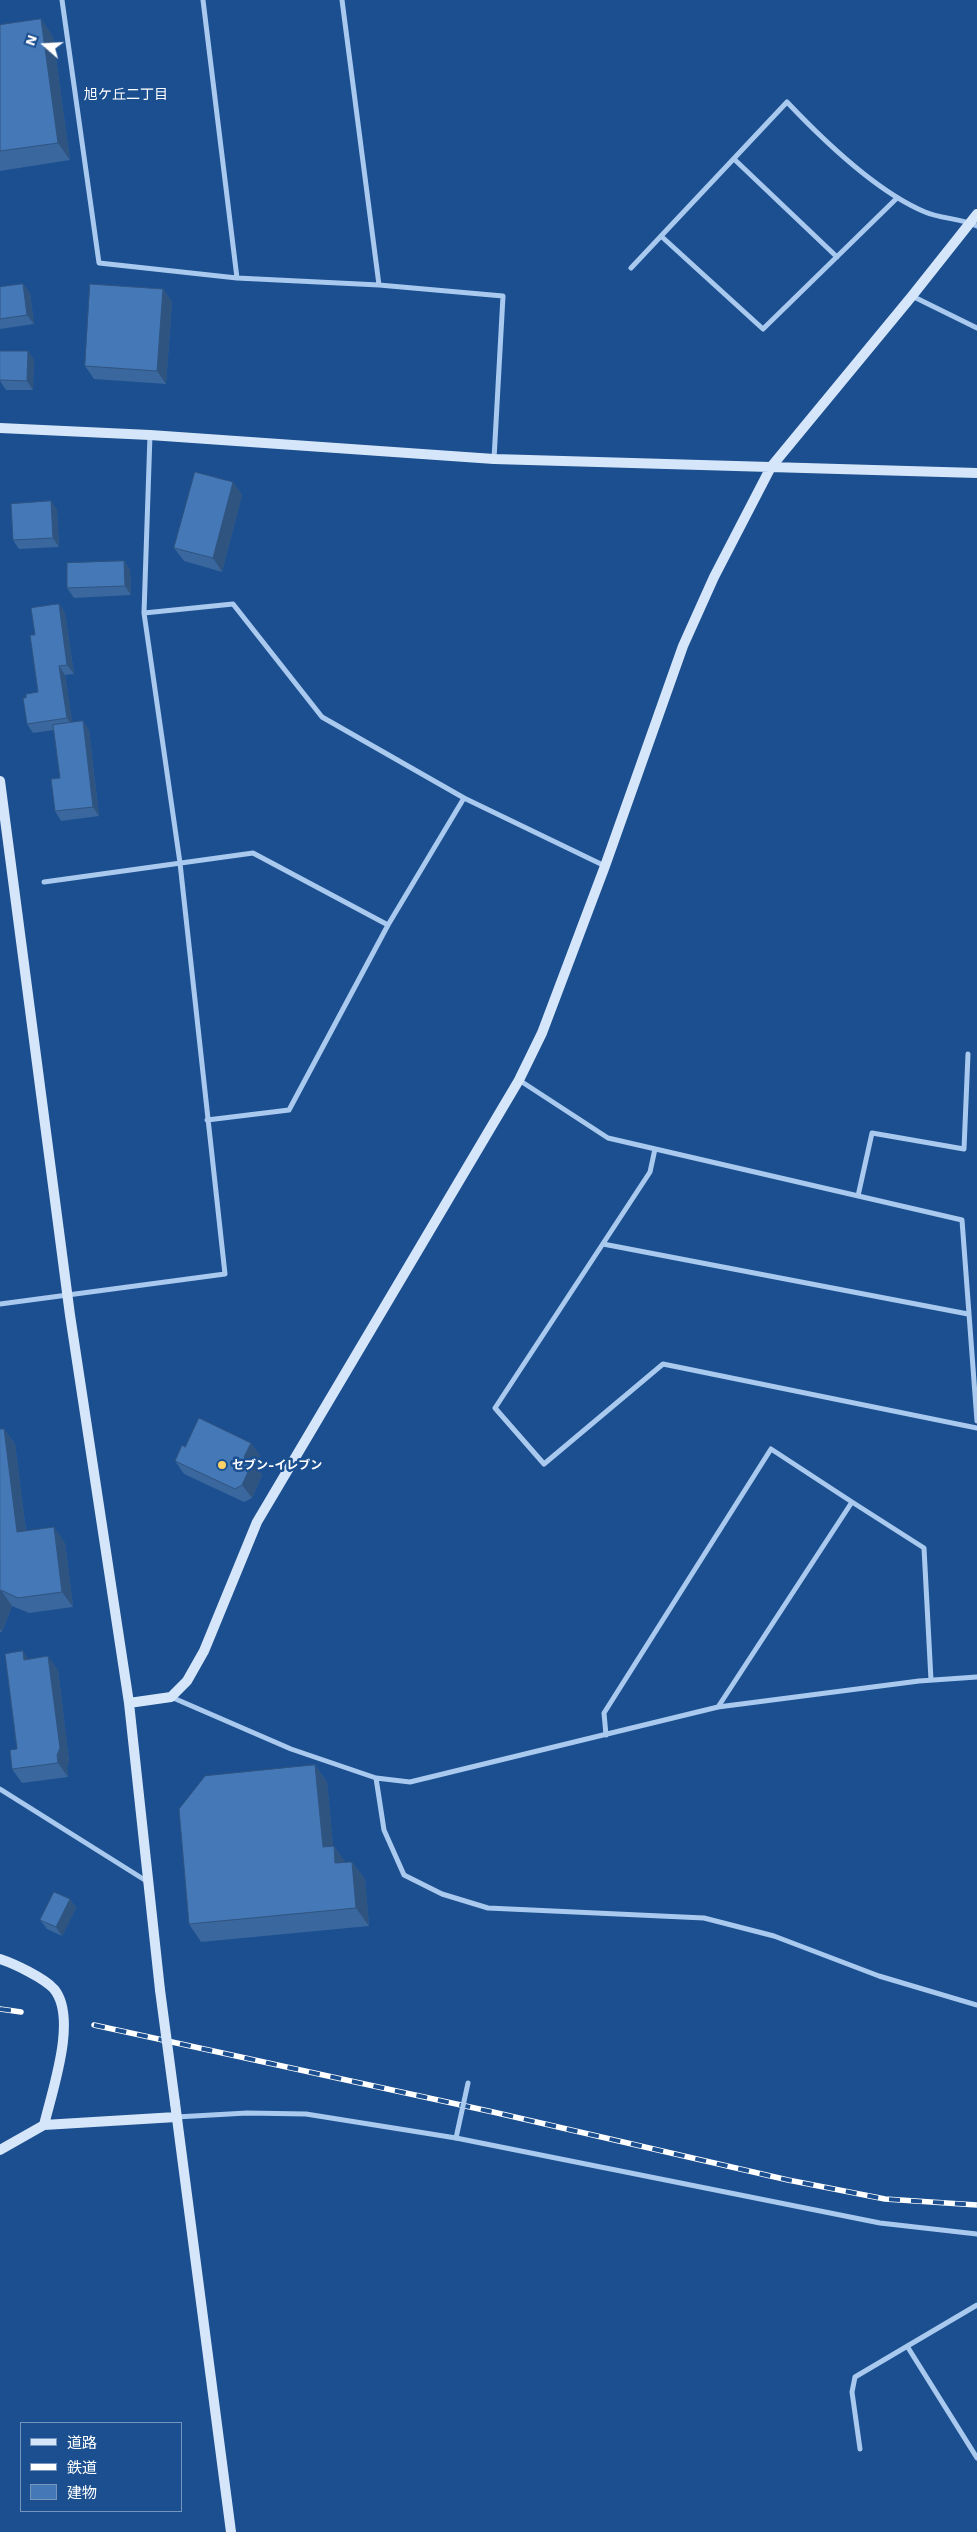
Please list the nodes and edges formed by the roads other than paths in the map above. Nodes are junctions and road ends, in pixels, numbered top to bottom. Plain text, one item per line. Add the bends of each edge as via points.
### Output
1 (62, 0) edge
2 (202, 0) edge
3 (342, 0) edge
4 (734, 159) junction
5 (897, 198) junction
6 (977, 214) edge
7 (974, 224) edge
8 (661, 236) junction
9 (837, 257) junction
10 (631, 268) dead end
11 (237, 278) junction
12 (380, 285) junction
13 (912, 296) junction
14 (977, 328) edge
15 (0, 428) edge
16 (150, 435) junction
17 (494, 459) junction
18 (771, 467) junction
19 (977, 473) edge
20 (144, 613) junction
21 (0, 781) edge
22 (464, 798) junction
23 (180, 863) junction
24 (605, 866) junction
25 (44, 882) dead end
26 (388, 925) junction
27 (968, 1054) dead end
28 (519, 1080) junction
29 (207, 1120) junction
30 (655, 1149) junction
31 (858, 1196) junction
32 (603, 1244) junction
33 (68, 1294) junction
34 (0, 1304) edge
35 (968, 1314) junction
36 (977, 1421) edge
37 (977, 1428) edge
38 (852, 1502) junction
39 (977, 1677) edge
40 (931, 1680) junction
41 (171, 1698) junction
42 (129, 1703) junction
43 (718, 1707) junction
44 (606, 1734) junction
45 (376, 1778) junction
46 (0, 1789) edge
47 (148, 1882) junction
48 (0, 1959) edge
49 (977, 2005) edge
50 (468, 2083) dead end
51 (176, 2117) junction
52 (44, 2124) junction
53 (456, 2138) junction
54 (0, 2150) edge
55 (977, 2234) edge
56 (977, 2305) edge
57 (907, 2346) junction
58 (860, 2449) dead end
59 (977, 2458) edge
60 (231, 2532) edge

1 - 11 street via 99,263
2 - 11 street
3 - 12 street
4 - 5 street via 787,102 823,140
4 - 8 street
4 - 9 street
5 - 7 street via 926,213
5 - 9 street
6 - 7 street
7 - 13 street
8 - 9 street via 763,329
8 - 10 street
11 - 12 street
12 - 17 street via 503,296
13 - 14 street
13 - 18 street
15 - 16 street
16 - 17 street
16 - 20 street
17 - 18 street
18 - 19 street
18 - 24 street via 714,577 683,646
20 - 22 street via 233,604 322,717
20 - 23 street
21 - 33 street
22 - 24 street
22 - 26 street
23 - 25 street
23 - 26 street via 253,853
23 - 29 street
24 - 28 street via 542,1034
26 - 29 street via 289,1110
27 - 31 street via 964,1149 872,1133
28 - 30 street via 608,1138
28 - 41 street via 257,1522 204,1651 187,1681
29 - 33 street via 225,1274
30 - 31 street
30 - 32 street via 650,1172
31 - 35 street via 962,1220
32 - 35 street
32 - 37 street via 495,1408 544,1464 663,1364
33 - 34 street
33 - 42 street
35 - 36 street
38 - 40 street via 924,1548
38 - 43 street
38 - 44 street via 771,1449 604,1713
39 - 40 street
40 - 43 street
41 - 42 street
41 - 45 street via 291,1749
42 - 47 street
43 - 44 street
44 - 45 street via 410,1782
45 - 49 street via 384,1830 404,1875 442,1894 488,1908 704,1918 774,1936 879,1976
46 - 47 street
47 - 51 street, bridge
48 - 52 street via 54,1989 62,2004 64,2028 61,2049
50 - 53 street, bridge
51 - 52 street
51 - 53 street via 306,2114
51 - 60 street
52 - 54 street
53 - 55 street via 880,2223
56 - 57 street
57 - 58 street via 855,2378 852,2392
57 - 59 street

